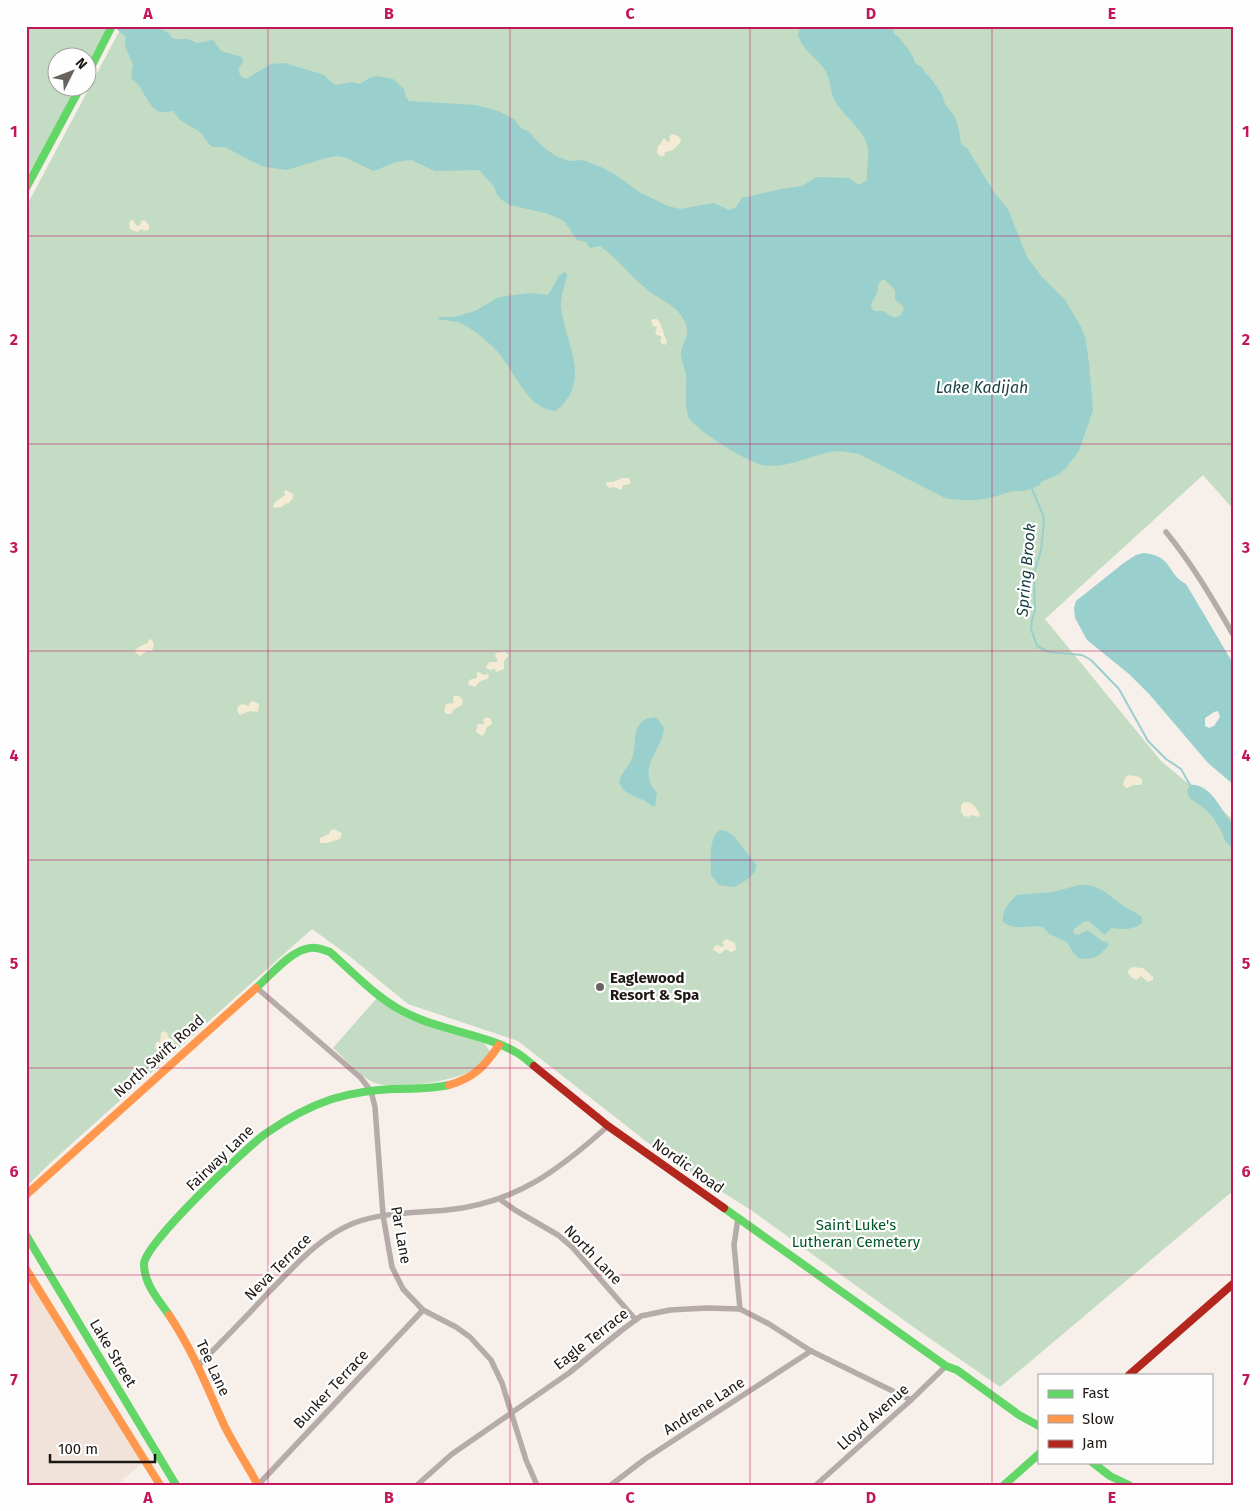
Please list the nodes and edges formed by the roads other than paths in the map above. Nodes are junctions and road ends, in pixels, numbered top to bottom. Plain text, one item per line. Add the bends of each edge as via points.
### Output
1 (112, 26) edge
2 (98, 54) edge
3 (75, 98) edge
4 (26, 188) edge
5 (1166, 532) dead end
6 (1234, 636) edge
7 (315, 948) joint
8 (257, 988) junction
9 (499, 1045) junction
10 (371, 1091) junction
11 (608, 1126) junction
12 (26, 1195) edge
13 (501, 1200) junction
14 (383, 1215) junction
15 (738, 1218) junction
16 (26, 1235) edge
17 (144, 1263) joint
18 (26, 1269) edge
19 (1234, 1283) edge
20 (740, 1309) junction
21 (423, 1310) junction
22 (636, 1320) junction
23 (811, 1351) junction
24 (198, 1366) junction
25 (946, 1366) junction
26 (1130, 1374) edge
27 (911, 1400) junction
28 (511, 1413) junction
29 (1038, 1425) edge
30 (1038, 1455) edge
31 (1095, 1464) edge
32 (160, 1485) edge
33 (176, 1485) edge
34 (258, 1485) edge
35 (417, 1485) edge
36 (537, 1485) edge
37 (611, 1485) edge
38 (816, 1485) edge
39 (1004, 1485) edge
40 (1129, 1485) edge

1 - 2 street
3 - 4 street
5 - 6 street via 1203,582
7 - 8 street, North Swift Road via 294,954
7 - 9 street, Nordic Road via 330,952 401,1011
8 - 10 street via 360,1077
8 - 12 street, North Swift Road
9 - 10 street, Fairway Lane via 489,1062 459,1081 433,1089
9 - 11 street, Nordic Road via 519,1054
10 - 14 street, Par Lane
10 - 17 street, Fairway Lane via 316,1105 259,1137 153,1245
11 - 13 street, Neva Terrace via 559,1167
11 - 15 street, Nordic Road
13 - 14 street, Neva Terrace via 448,1210
13 - 22 street, North Lane via 573,1248
14 - 21 street, Par Lane via 397,1278
14 - 24 street, Neva Terrace via 339,1230 312,1249
15 - 20 street via 734,1245
15 - 25 street, Nordic Road
16 - 33 street, Lake Street
17 - 24 street, Tee Lane via 149,1286 171,1317
18 - 32 street, Lake Street
19 - 26 street
20 - 22 street, Eagle Terrace via 670,1310
20 - 23 street, Eagle Terrace
21 - 28 street, Par Lane via 456,1327 480,1346 498,1372
21 - 34 street, Bunker Terrace
22 - 28 street, Eagle Terrace via 569,1374
23 - 27 street, Eagle Terrace
23 - 37 street, Andrene Lane via 645,1459
24 - 34 street, Tee Lane via 225,1427
25 - 27 street, Lloyd Avenue
25 - 29 street, Nordic Road via 957,1370
27 - 38 street, Lloyd Avenue
28 - 35 street, Eagle Terrace via 452,1454
28 - 36 street, Par Lane
30 - 39 street
31 - 40 street

